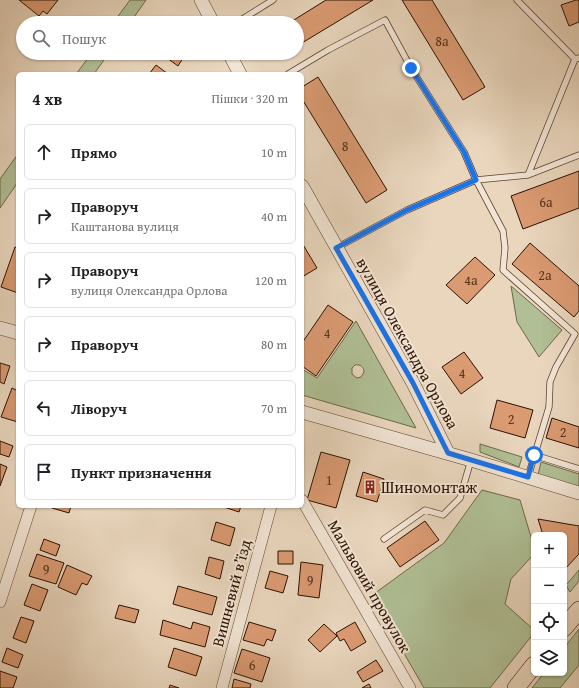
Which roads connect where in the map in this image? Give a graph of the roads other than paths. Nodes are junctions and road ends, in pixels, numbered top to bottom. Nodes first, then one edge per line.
1 (201, 0) edge
2 (273, 0) edge
3 (517, 0) edge
4 (209, 16) edge
5 (247, 16) edge
6 (577, 58) edge
7 (233, 60) edge
8 (239, 72) edge
9 (291, 72) edge
10 (579, 155) edge
11 (528, 175) junction
12 (476, 180) junction
13 (304, 190) edge
14 (336, 248) junction
15 (0, 328) edge
16 (16, 332) edge
17 (304, 414) edge
18 (448, 453) junction
19 (534, 455) junction
20 (471, 460) junction
21 (579, 469) edge
22 (528, 477) junction
23 (579, 493) edge
24 (304, 503) edge
25 (30, 508) edge
26 (270, 508) edge
27 (384, 539) dead end
28 (0, 602) edge
29 (579, 610) edge
30 (567, 624) edge
31 (531, 669) edge
32 (222, 688) edge
33 (410, 688) edge
34 (516, 688) edge

1 - 4 street
2 - 5 lane
3 - 6 lane
6 - 11 lane
7 - 8 street
9 - 12 lane
10 - 11 lane
11 - 12 lane
12 - 14 lane
12 - 19 lane
13 - 14 street, вулиця Олександра Орлова
14 - 18 street, вулиця Олександра Орлова
15 - 16 street
17 - 18 street
18 - 20 street
19 - 21 lane
19 - 22 lane
20 - 22 street
20 - 27 lane
22 - 23 street
24 - 33 street, Мальвовий провулок
25 - 28 street
26 - 32 street, Вишневий в’їзд
29 - 30 main road
31 - 34 main road

